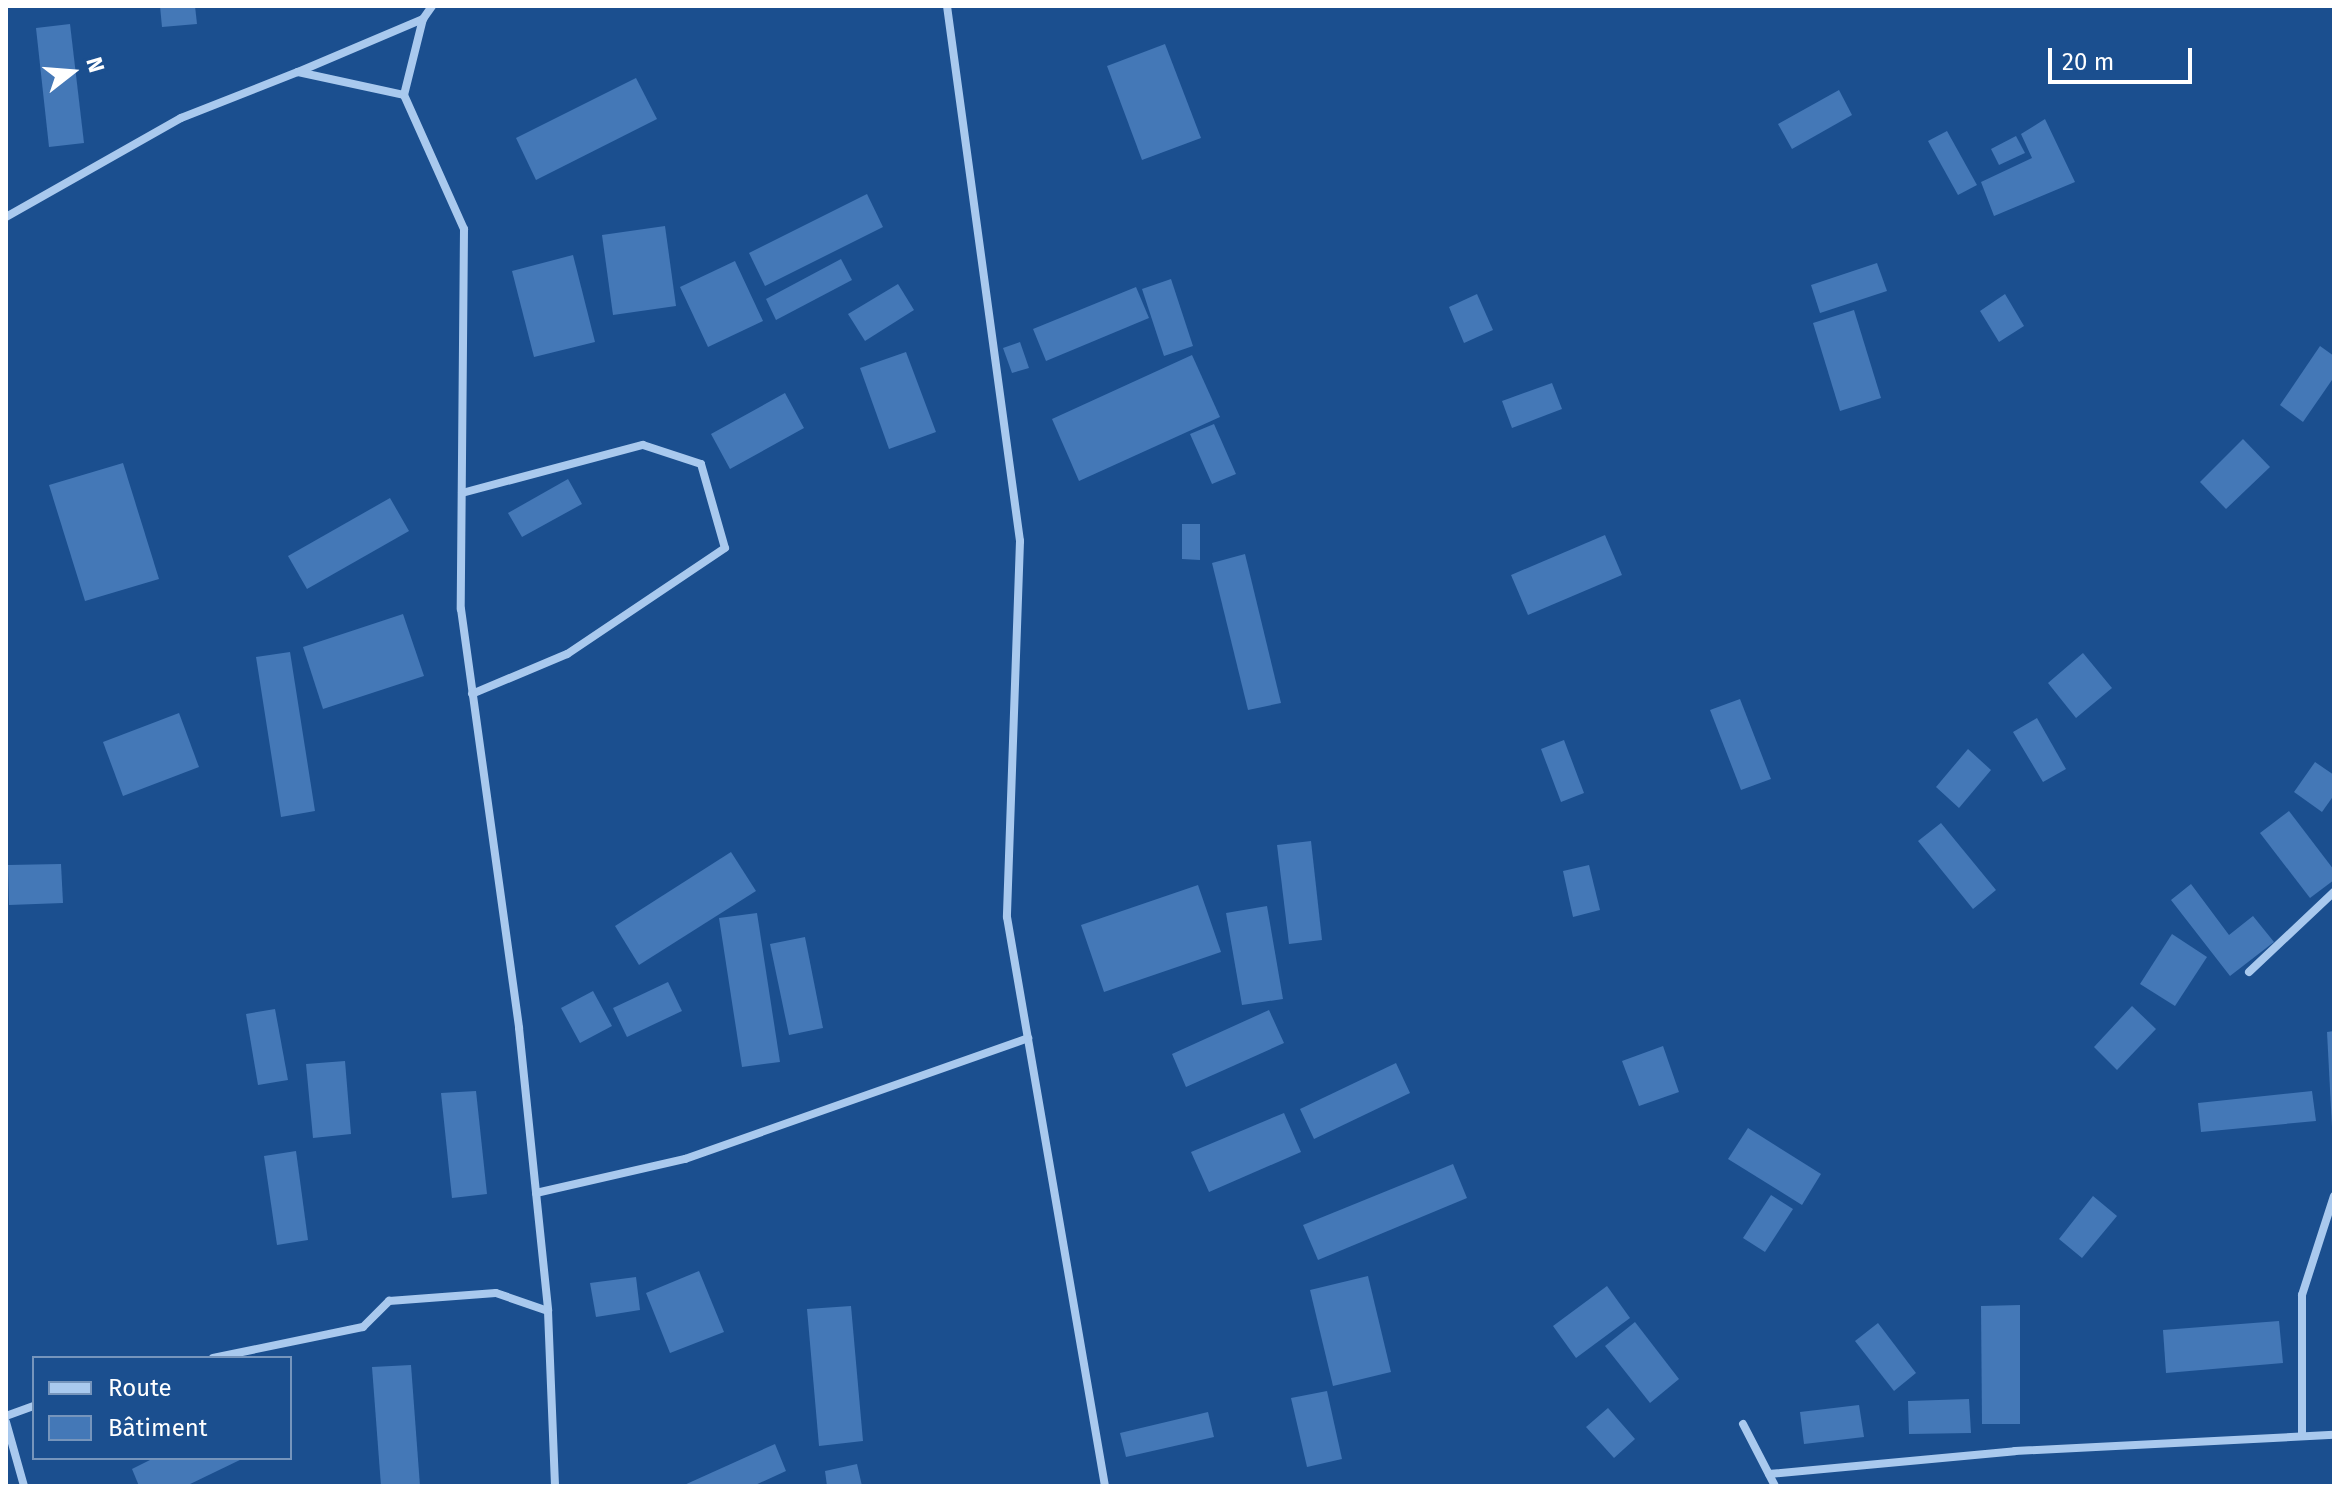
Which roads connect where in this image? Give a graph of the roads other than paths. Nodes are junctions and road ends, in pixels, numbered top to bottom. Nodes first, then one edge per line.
1 (432, 6) edge
2 (947, 6) edge
3 (423, 19) junction
4 (298, 72) junction
5 (404, 95) junction
6 (6, 217) edge
7 (462, 493) junction
8 (472, 694) junction
9 (2334, 892) edge
10 (2249, 972) dead end
11 (1028, 1038) junction
12 (536, 1193) junction
13 (2334, 1196) edge
14 (548, 1311) junction
15 (223, 1356) edge
16 (32, 1407) edge
17 (6, 1416) edge
18 (6, 1422) edge
19 (1743, 1424) dead end
20 (2334, 1435) edge
21 (2302, 1436) junction
22 (1769, 1474) junction
23 (24, 1486) edge
24 (555, 1486) edge
25 (1105, 1486) edge
26 (1775, 1486) edge

1 - 3 street
2 - 11 street
3 - 4 street
3 - 5 street
4 - 5 street
4 - 6 street
5 - 7 street
7 - 8 street
7 - 8 street
8 - 12 street
9 - 10 street
11 - 12 street
11 - 25 street
12 - 14 street
13 - 21 street
14 - 15 street
14 - 24 street
16 - 17 street
18 - 23 street
19 - 22 street
20 - 21 street
21 - 22 street
22 - 26 street

